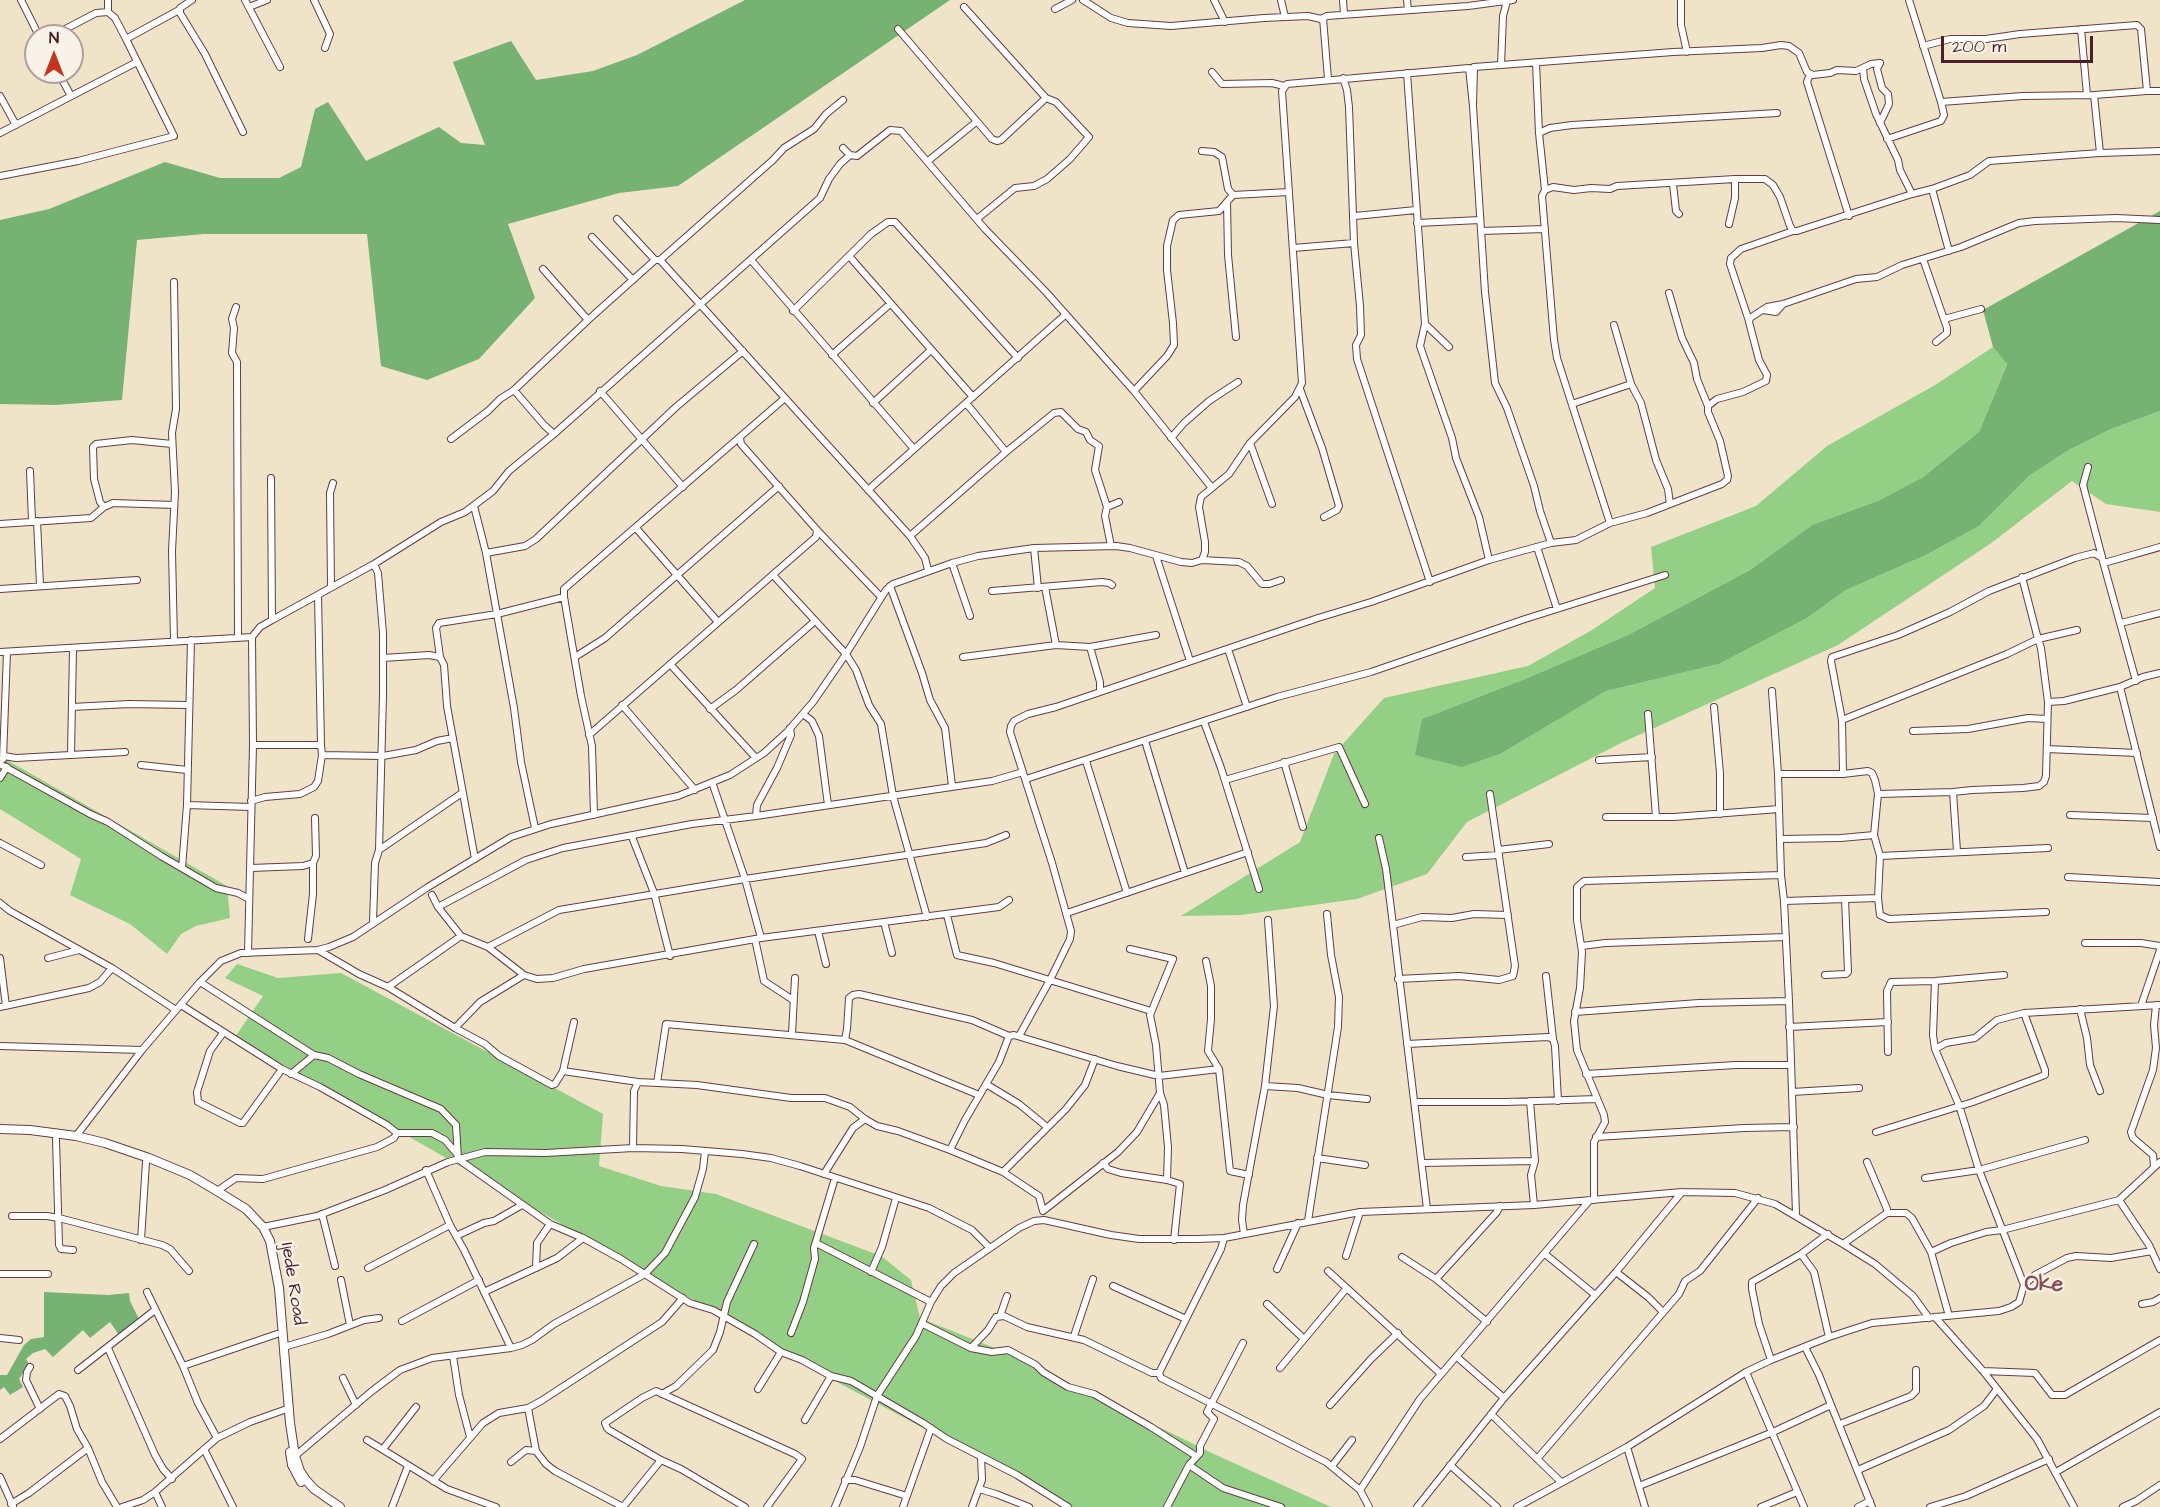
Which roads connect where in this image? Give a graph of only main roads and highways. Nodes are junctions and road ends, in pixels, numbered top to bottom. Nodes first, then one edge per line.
1 (0, 1129) edge
2 (0, 1134) edge
3 (329, 1507) edge
4 (340, 1507) edge

1 - 4 main road, Ijede Road
2 - 3 main road, Ijede Road

